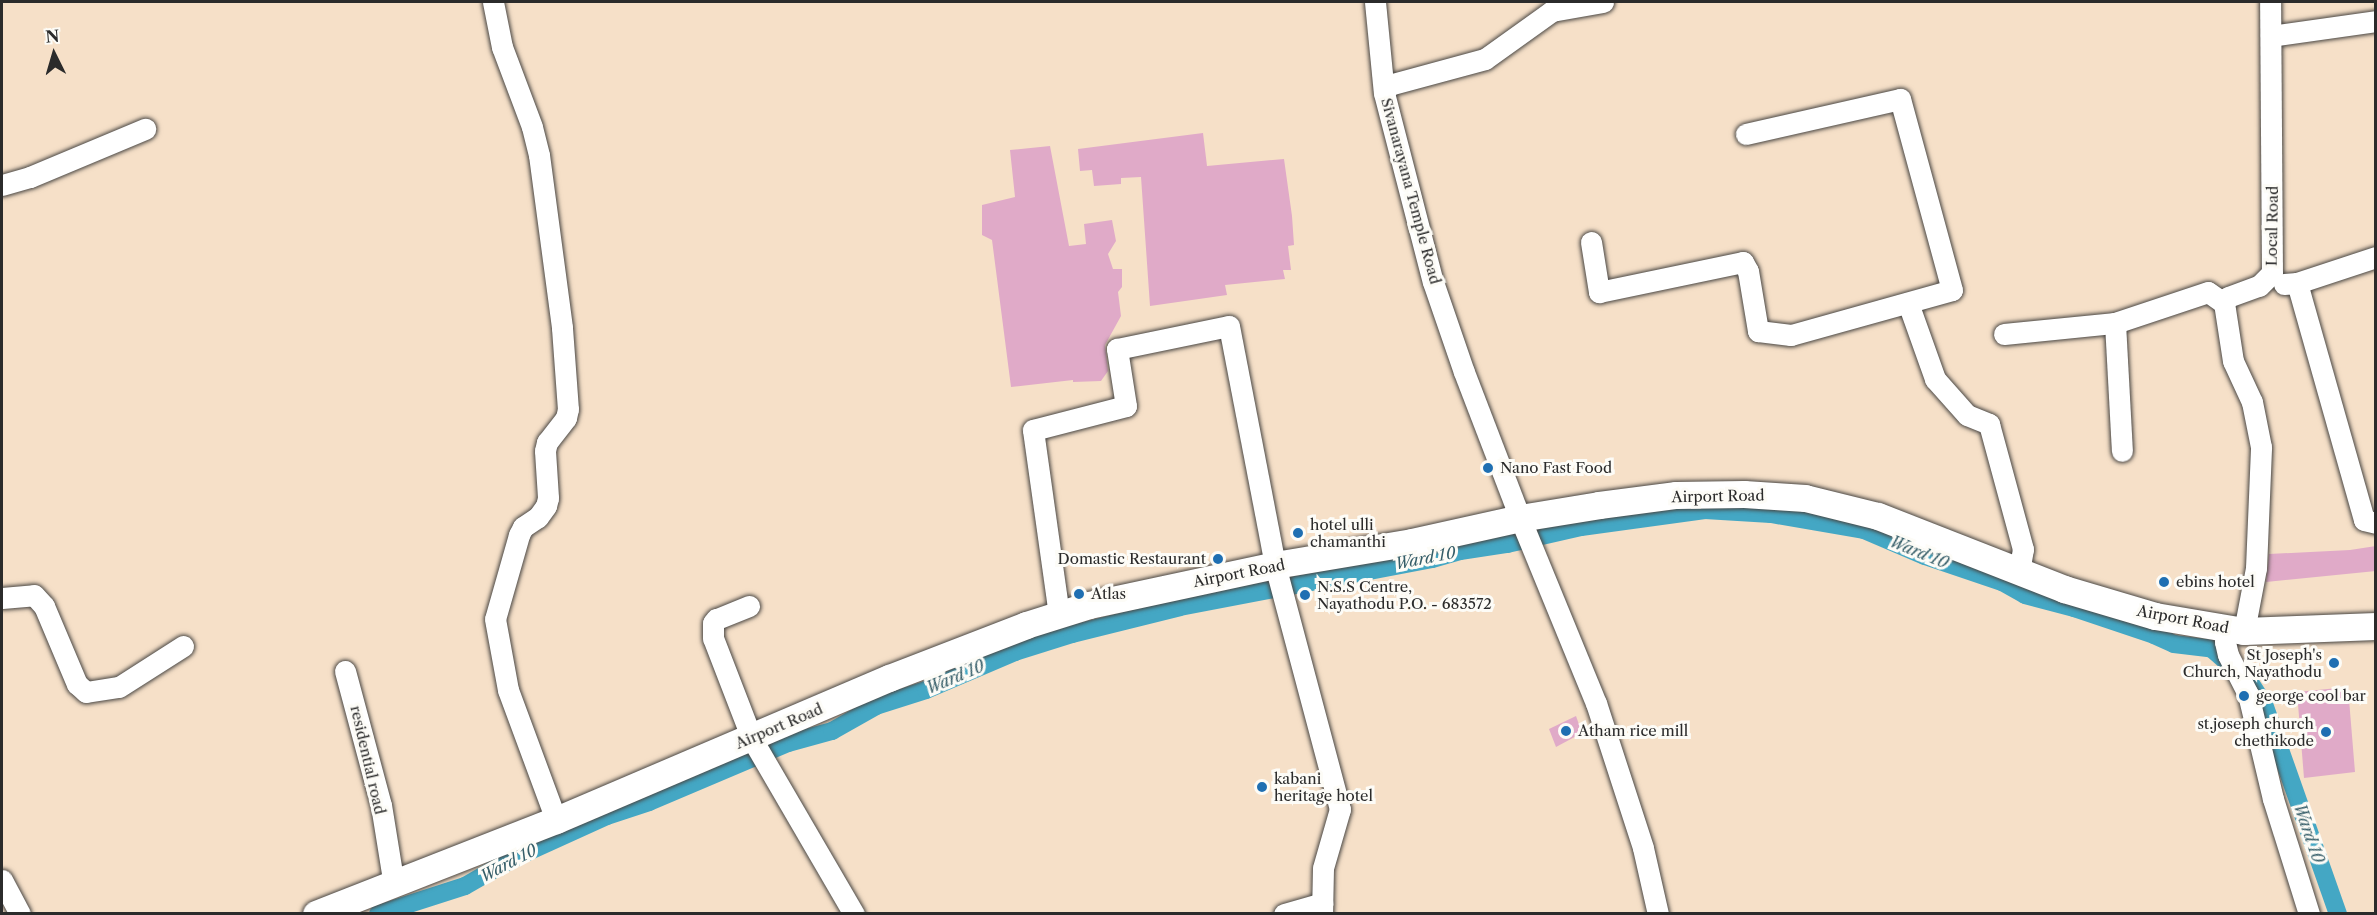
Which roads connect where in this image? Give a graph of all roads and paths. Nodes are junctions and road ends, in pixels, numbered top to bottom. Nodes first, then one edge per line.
1 (493, 2) edge
2 (1376, 2) edge
3 (1603, 2) edge
4 (2270, 2) edge
5 (2376, 21) edge
6 (2271, 36) junction
7 (1384, 93) junction
8 (146, 129) dead end
9 (1746, 134) dead end
10 (2, 185) edge
11 (1592, 242) dead end
12 (2376, 257) edge
13 (2297, 284) junction
14 (2259, 286) junction
15 (1908, 303) junction
16 (2223, 303) junction
17 (2115, 323) junction
18 (2004, 334) dead end
19 (2122, 451) dead end
20 (1523, 523) junction
21 (2376, 523) edge
22 (1276, 569) junction
23 (2019, 572) junction
24 (2, 598) edge
25 (749, 606) dead end
26 (1059, 615) junction
27 (2376, 626) edge
28 (2236, 629) junction
29 (183, 646) dead end
30 (345, 671) dead end
31 (759, 750) junction
32 (556, 820) junction
33 (2, 880) edge
34 (394, 885) junction
35 (1322, 908) edge
36 (20, 914) edge
37 (316, 914) edge
38 (854, 914) edge
39 (1284, 914) edge
40 (1658, 914) edge
41 (2309, 914) edge

1 - 32 street
2 - 7 street
3 - 7 street, Sivanarayana Temple Road
4 - 6 street, Local Road
5 - 6 street
6 - 14 street, Local Road
7 - 20 street, Sivanarayana Temple Road
8 - 10 street
9 - 15 street
11 - 15 street
12 - 13 street
13 - 14 street
13 - 21 street
14 - 16 street, Local Road
15 - 23 street
16 - 17 street
16 - 28 street
17 - 18 street
17 - 19 street
20 - 22 main road, Airport Road
20 - 23 main road, Airport Road
20 - 40 street, Sivanarayana Temple Road
22 - 26 main road, Airport Road
22 - 26 street
22 - 35 street
23 - 28 main road, Airport Road
24 - 29 street
25 - 31 street
26 - 31 main road, Airport Road
27 - 28 main road, Airport Road
28 - 41 street
30 - 34 street, residential road
31 - 32 main road, Airport Road
31 - 38 street
32 - 34 main road, Airport Road
33 - 36 street
34 - 37 main road, Airport Road
35 - 39 street

